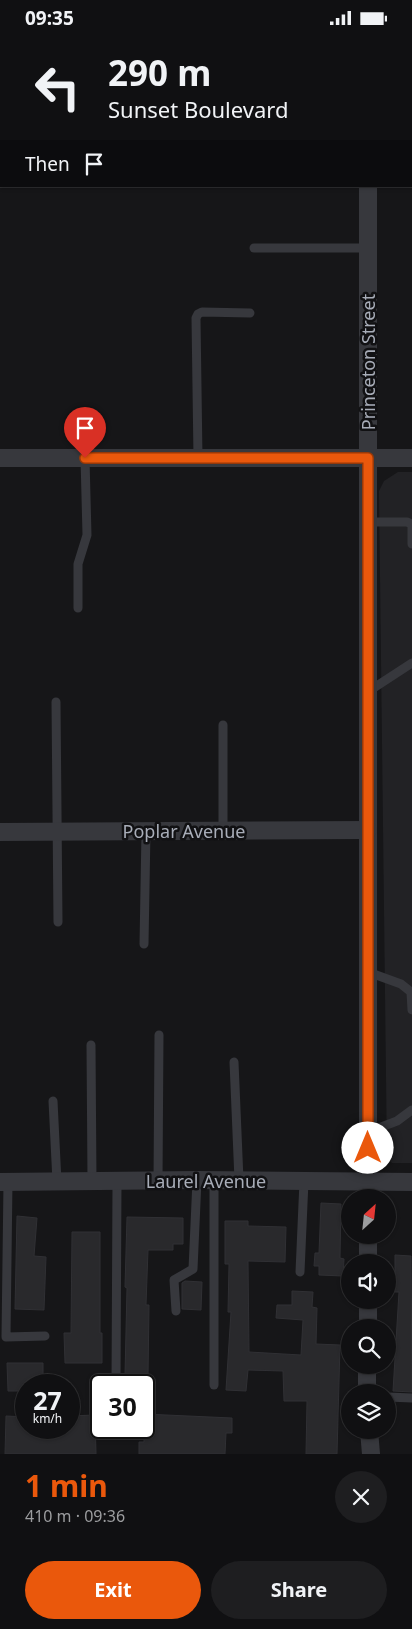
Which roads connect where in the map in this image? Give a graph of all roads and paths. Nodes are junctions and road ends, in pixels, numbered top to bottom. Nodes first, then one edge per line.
1 (368, 187) edge
2 (254, 248) dead end
3 (368, 248) junction
4 (250, 313) dead end
5 (0, 458) edge
6 (85, 458) junction
7 (198, 458) junction
8 (368, 458) junction
9 (412, 458) edge
10 (368, 522) junction
11 (412, 544) edge
12 (78, 608) dead end
13 (412, 663) edge
14 (369, 691) junction
15 (56, 702) dead end
16 (222, 725) dead end
17 (223, 830) junction
18 (368, 830) junction
19 (146, 831) junction
20 (0, 832) edge
21 (58, 832) junction
22 (58, 922) dead end
23 (144, 944) dead end
24 (368, 973) junction
25 (412, 1011) edge
26 (160, 1035) dead end
27 (90, 1045) dead end
28 (234, 1062) dead end
29 (52, 1101) dead end
30 (412, 1110) edge
31 (368, 1132) junction
32 (239, 1180) junction
33 (92, 1181) junction
34 (158, 1181) junction
35 (206, 1181) junction
36 (304, 1181) junction
37 (57, 1182) junction
38 (117, 1182) junction
39 (412, 1182) edge
40 (4, 1183) edge
41 (368, 1189) edge
42 (300, 1272) dead end
43 (176, 1311) dead end
44 (44, 1336) dead end
45 (116, 1374) edge
46 (214, 1385) dead end
47 (396, 1397) edge
48 (412, 1398) edge
49 (370, 1439) edge
50 (371, 1454) edge

1 - 3 street, Princeton Street
2 - 3 lane
3 - 8 street, Princeton Street
4 - 7 lane
5 - 6 street
6 - 7 street
6 - 12 lane
7 - 8 street
8 - 9 street
8 - 10 street, Princeton Street
10 - 11 lane
10 - 14 street, Princeton Street
13 - 14 lane
14 - 18 street, Princeton Street
15 - 21 lane
16 - 17 lane
17 - 18 street, Poplar Avenue
17 - 19 street, Poplar Avenue
18 - 24 street, Princeton Street
19 - 21 street, Poplar Avenue
19 - 23 lane
20 - 21 street, Poplar Avenue
21 - 22 lane
24 - 25 lane
24 - 31 street, Princeton Street
26 - 34 lane
27 - 33 lane
28 - 32 lane
29 - 37 lane
30 - 31 lane
31 - 41 street, Princeton Street
32 - 35 street, Laurel Avenue
32 - 36 street, Laurel Avenue
33 - 37 street, Laurel Avenue
33 - 38 street, Laurel Avenue
34 - 35 street, Laurel Avenue
34 - 38 street, Laurel Avenue
35 - 43 lane
35 - 46 lane
36 - 41 street, Laurel Avenue
36 - 42 lane
37 - 40 street, Laurel Avenue
38 - 45 lane
39 - 41 street, Laurel Avenue
40 - 44 lane
47 - 48 lane
49 - 50 street

